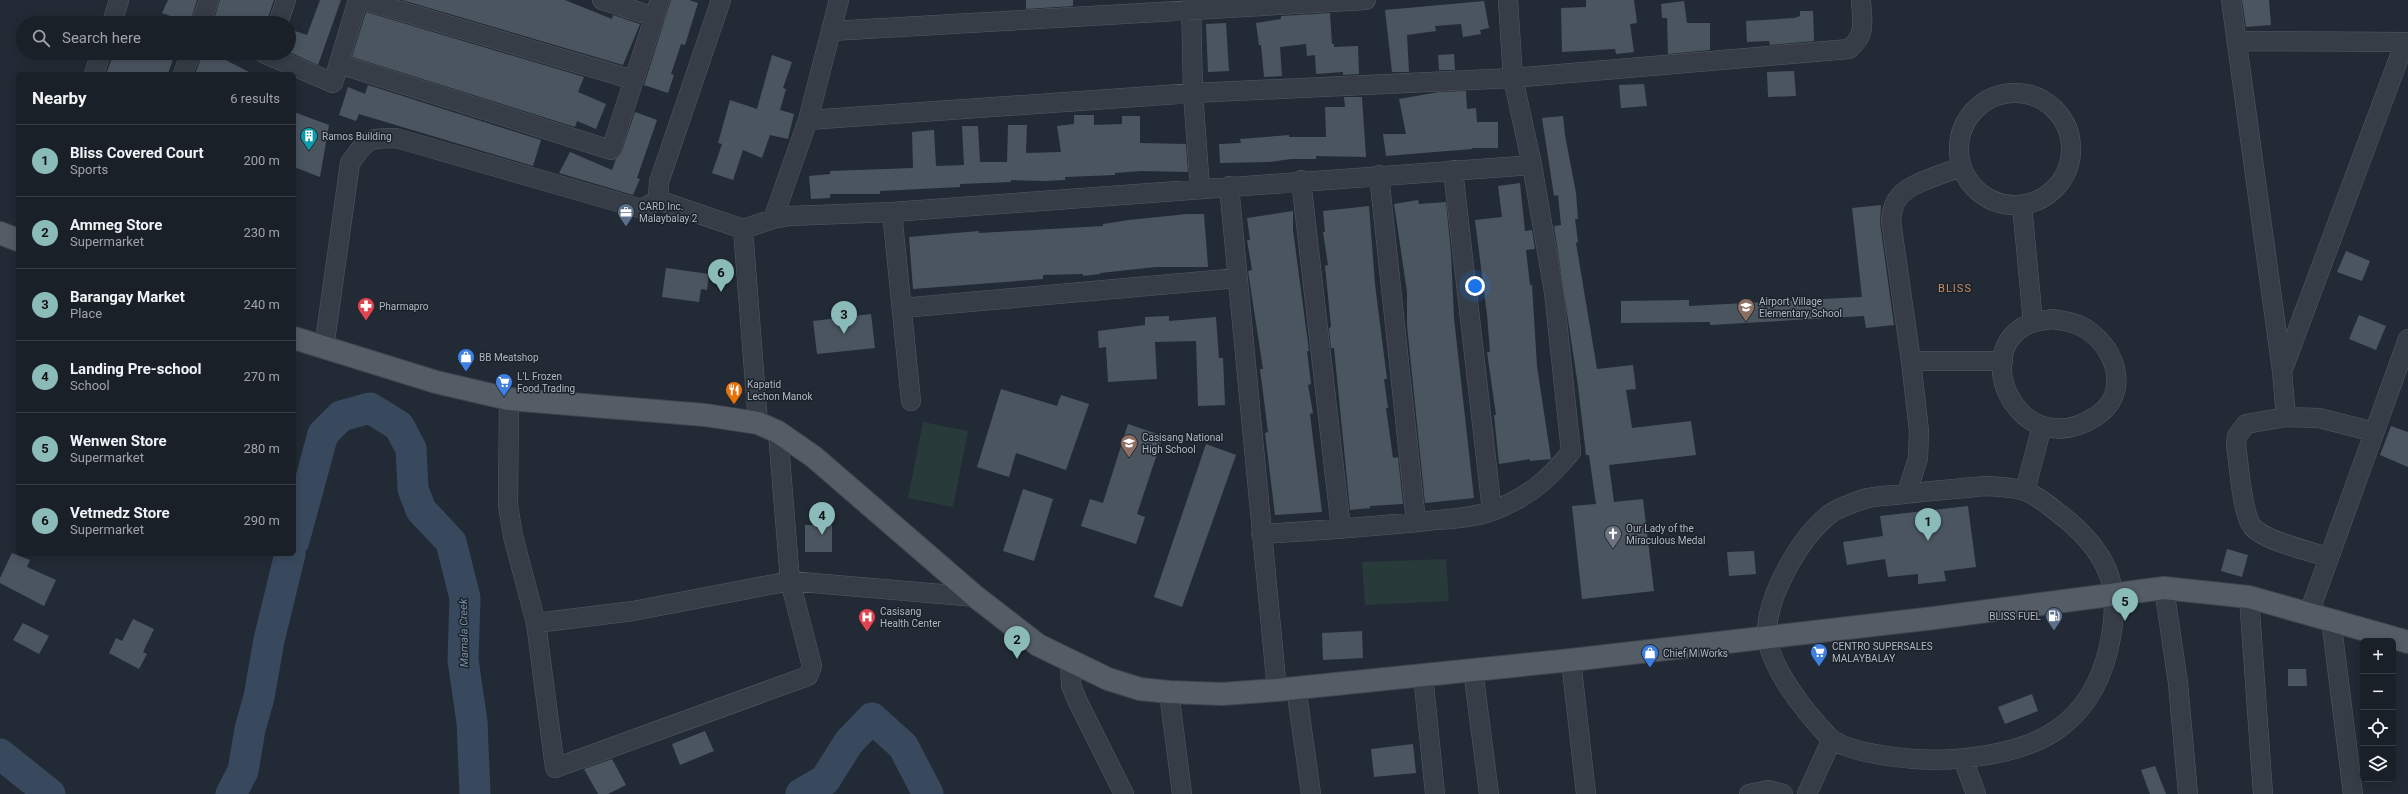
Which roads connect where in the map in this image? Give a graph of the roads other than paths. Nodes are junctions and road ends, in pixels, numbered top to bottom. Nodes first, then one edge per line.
1 (120, 0) edge
2 (209, 0) edge
3 (286, 0) edge
4 (358, 0) edge
5 (363, 0) edge
6 (602, 0) edge
7 (721, 0) edge
8 (839, 0) edge
9 (1366, 0) edge
10 (1508, 0) edge
11 (1861, 0) edge
12 (2231, 0) edge
13 (1190, 6) edge
14 (658, 9) edge
15 (114, 16) edge
16 (203, 16) edge
17 (280, 16) edge
18 (831, 31) junction
19 (2239, 41) junction
20 (2407, 42) edge
21 (99, 60) edge
22 (188, 60) edge
23 (280, 60) edge
24 (339, 64) junction
25 (95, 72) edge
26 (184, 72) edge
27 (1513, 78) junction
28 (634, 80) junction
29 (1193, 93) junction
30 (808, 120) junction
31 (1532, 165) junction
32 (1961, 167) junction
33 (1453, 170) junction
34 (1378, 175) junction
35 (1301, 180) junction
36 (1229, 186) junction
37 (1200, 188) junction
38 (658, 200) junction
39 (2022, 205) junction
40 (892, 212) junction
41 (773, 219) junction
42 (743, 229) junction
43 (0, 233) edge
44 (16, 239) edge
45 (1238, 278) junction
46 (902, 308) junction
47 (2033, 322) junction
48 (296, 339) edge
49 (2408, 339) edge
50 (324, 348) junction
51 (1911, 361) junction
52 (2003, 361) junction
53 (2282, 371) junction
54 (510, 399) junction
55 (911, 401) dead end
56 (2286, 417) junction
57 (758, 423) junction
58 (2042, 426) junction
59 (778, 432) junction
60 (2374, 432) junction
61 (2025, 491) junction
62 (1907, 493) junction
63 (1492, 511) junction
64 (1416, 522) junction
65 (1341, 529) junction
66 (1260, 534) junction
67 (2328, 557) junction
68 (790, 582) junction
69 (2164, 588) junction
70 (2114, 593) junction
71 (976, 597) junction
72 (2249, 597) junction
73 (2309, 613) junction
74 (2331, 619) junction
75 (536, 623) junction
76 (1767, 637) junction
77 (2408, 642) edge
78 (1570, 660) junction
79 (1070, 662) junction
80 (1474, 670) junction
81 (1423, 675) junction
82 (1287, 688) junction
83 (1169, 692) junction
84 (1832, 739) junction
85 (1963, 758) junction
86 (1124, 794) edge
87 (1182, 794) edge
88 (1311, 794) edge
89 (1435, 794) edge
90 (1489, 794) edge
91 (1586, 794) edge
92 (1749, 794) edge
93 (1783, 794) edge
94 (1807, 794) edge
95 (1976, 794) edge
96 (2188, 794) edge
97 (2263, 794) edge
98 (2353, 794) edge

1 - 15 street
2 - 16 street
3 - 17 street
4 - 24 street
5 - 28 street
6 - 14 street
7 - 38 street
8 - 18 street
9 - 13 street
10 - 27 street
11 - 27 street
12 - 19 street
13 - 18 street
13 - 29 street
14 - 28 street
18 - 30 street
19 - 20 street
19 - 53 street
20 - 53 street
21 - 25 street
22 - 26 street
23 - 24 street
24 - 28 street
27 - 29 street
27 - 31 street
29 - 30 street
29 - 37 street
30 - 41 street
31 - 33 street
31 - 63 street
32 - 39 street
32 - 39 street
32 - 51 street
33 - 34 street
33 - 63 street
34 - 35 street
34 - 64 street
35 - 36 street
35 - 65 street
36 - 37 street
36 - 45 street
37 - 40 street
38 - 42 street
38 - 50 street
39 - 47 street
40 - 41 street
40 - 46 street
41 - 42 street
42 - 57 street
43 - 44 main road
45 - 46 street
45 - 66 street
46 - 55 street
47 - 52 street
47 - 58 street
48 - 50 main road
49 - 60 street
50 - 54 main road
51 - 52 street
51 - 62 street
52 - 58 street
53 - 56 street
54 - 57 main road
54 - 75 street
56 - 60 street
56 - 67 street
57 - 59 main road
58 - 61 street
59 - 68 street
59 - 71 main road
60 - 67 street
61 - 62 street
61 - 70 street
62 - 76 street
63 - 64 street
64 - 65 street
65 - 66 street
66 - 82 street
67 - 73 street
68 - 71 street
68 - 75 street
68 - 75 street
69 - 70 main road
69 - 72 main road
69 - 96 street
70 - 76 main road
70 - 85 street
71 - 79 main road
72 - 73 main road
72 - 97 street
73 - 74 main road
74 - 77 main road
74 - 98 street
76 - 78 main road
76 - 84 street
78 - 80 main road
78 - 91 street
79 - 83 main road
79 - 86 street
80 - 81 main road
80 - 90 street
81 - 82 main road
81 - 89 street
82 - 83 main road
82 - 88 street
83 - 87 street
84 - 85 street
84 - 94 street
85 - 95 street
92 - 93 street

